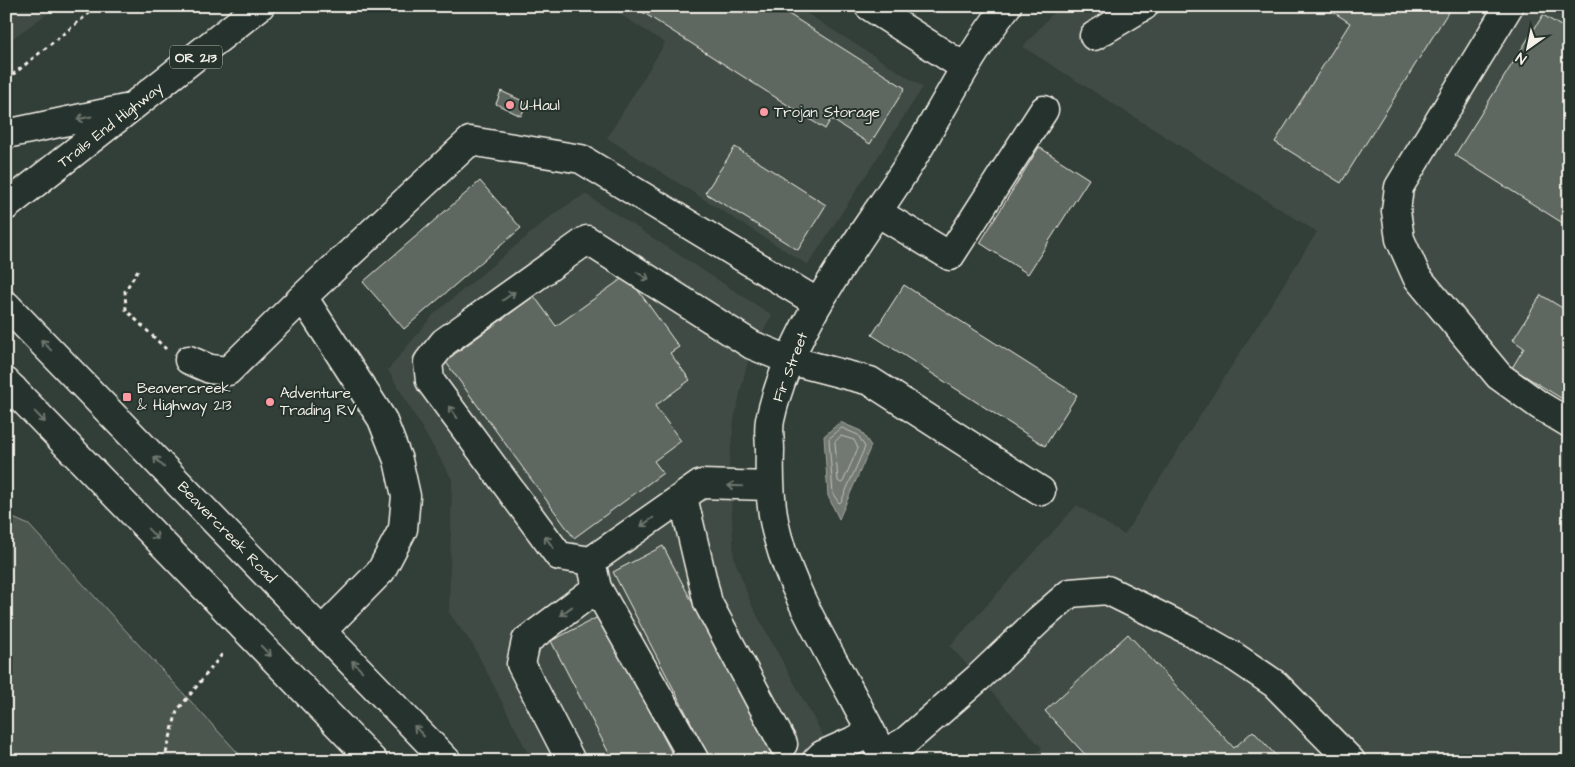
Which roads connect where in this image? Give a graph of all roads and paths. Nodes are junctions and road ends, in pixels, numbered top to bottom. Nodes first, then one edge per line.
1 (98, 6) edge
2 (260, 6) edge
3 (869, 6) edge
4 (1007, 6) edge
5 (1144, 6) edge
6 (1509, 6) edge
7 (1094, 36) dead end
8 (964, 67) junction
9 (6, 80) edge
10 (132, 108) junction
11 (1044, 110) dead end
12 (6, 134) edge
13 (6, 206) edge
14 (877, 212) junction
15 (138, 270) dead end
16 (303, 297) junction
17 (818, 303) junction
18 (6, 305) edge
19 (189, 360) joint
20 (789, 360) junction
21 (8, 386) edge
22 (1569, 423) edge
23 (769, 486) junction
24 (1041, 491) dead end
25 (683, 497) junction
26 (591, 561) junction
27 (597, 588) junction
28 (322, 630) junction
29 (224, 652) dead end
30 (783, 744) dead end
31 (878, 749) edge
32 (164, 761) edge
33 (373, 761) edge
34 (447, 761) edge
35 (571, 761) edge
36 (695, 761) edge
37 (816, 761) edge
38 (1351, 761) edge

1 - 9 path
2 - 10 main road, Trails End Highway / OR 213
3 - 8 main road
4 - 8 main road, Fir Street
5 - 7 main road
6 - 22 main road
8 - 14 main road, Fir Street
10 -> 12 main road
10 - 13 main road, Trails End Highway / OR 213
11 - 14 main road
14 - 17 main road, Fir Street
15 - 19 path
16 - 17 main road
16 - 19 main road
16 - 28 main road
17 - 20 main road, Fir Street
28 -> 18 main road, Beavercreek Road
20 - 23 main road, Fir Street
20 - 24 main road
26 -> 20 main road
21 -> 33 main road
23 -> 25 main road
23 - 31 main road, Fir Street
25 -> 26 main road
25 - 30 main road
26 - 27 main road
27 -> 35 main road
27 - 36 main road
34 -> 28 main road, Beavercreek Road
29 - 32 path
31 - 37 main road
31 - 38 main road

